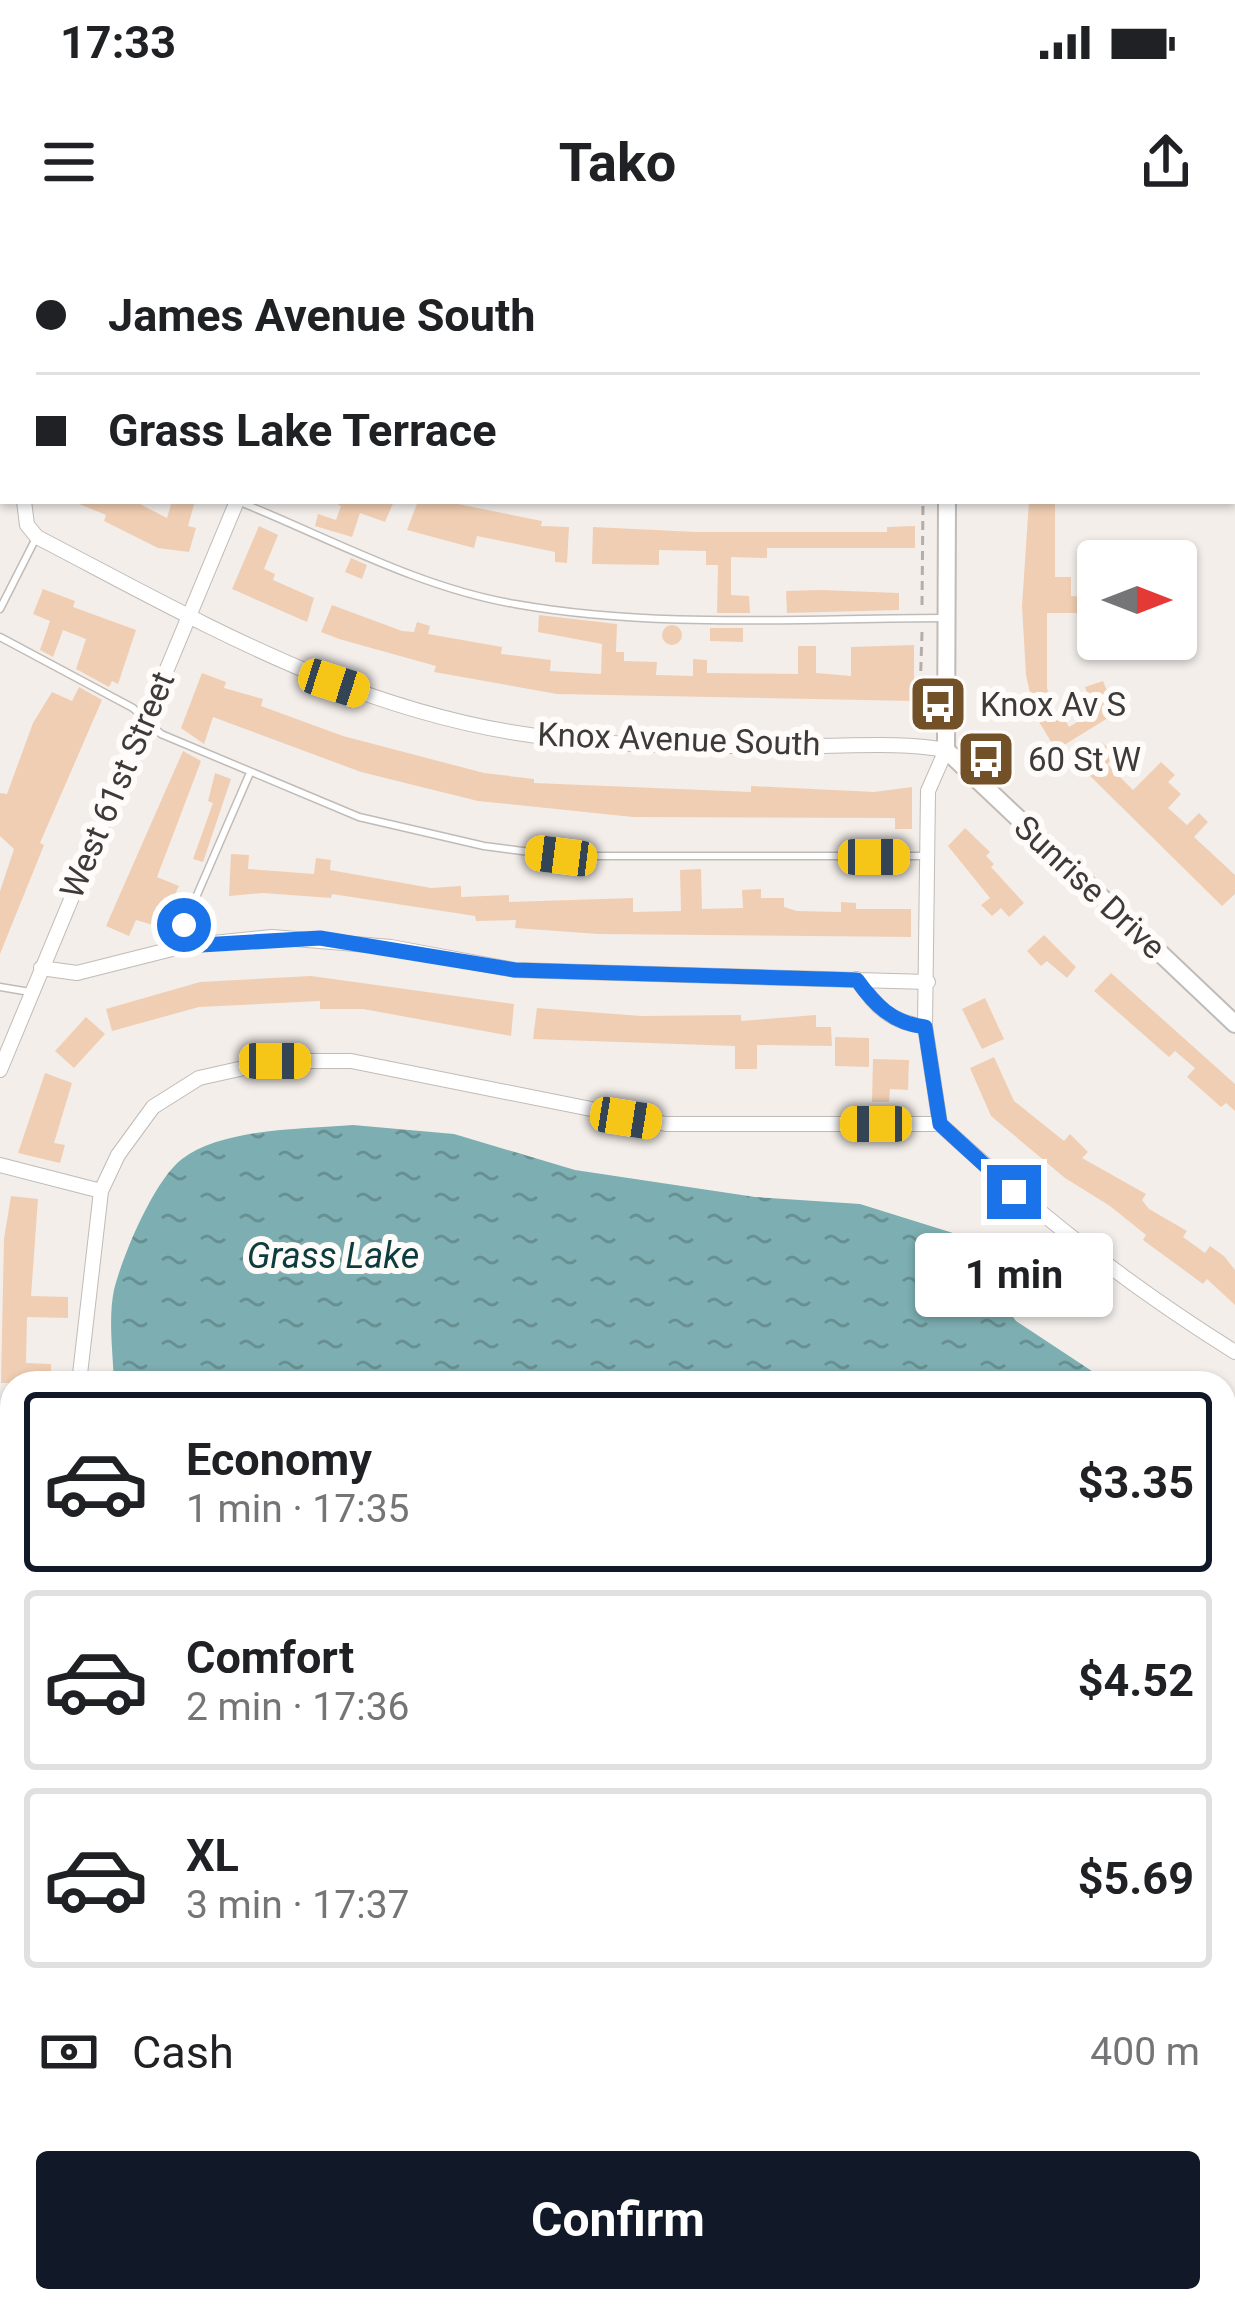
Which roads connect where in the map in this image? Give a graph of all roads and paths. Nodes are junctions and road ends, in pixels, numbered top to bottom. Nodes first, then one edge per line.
1 (25, 504) edge
2 (236, 504) edge
3 (244, 504) edge
4 (947, 504) edge
5 (32, 531) junction
6 (0, 608) edge
7 (188, 616) junction
8 (946, 618) junction
9 (0, 637) edge
10 (145, 719) junction
11 (946, 750) junction
12 (249, 776) junction
13 (928, 856) junction
14 (184, 946) junction
15 (41, 968) junction
16 (857, 980) junction
17 (928, 982) junction
18 (0, 987) edge
19 (30, 992) junction
20 (1235, 1024) edge
21 (925, 1027) junction
22 (0, 1070) edge
23 (940, 1124) junction
24 (0, 1165) edge
25 (101, 1191) junction
26 (1235, 1352) edge
27 (80, 1371) edge

1 - 5 street
2 - 7 street, West 61st Street
3 - 8 lane
4 - 8 street
5 - 6 lane
5 - 7 street, Knox Avenue South
7 - 10 street, West 61st Street
7 - 11 street, Knox Avenue South
8 - 11 street
9 - 10 lane
10 - 12 lane
10 - 15 street, West 61st Street
11 - 13 street
11 - 20 street, Sunrise Drive
12 - 13 lane
12 - 14 lane
13 - 17 street
14 - 15 street
14 - 16 street
15 - 19 street, West 61st Street
16 - 17 street
16 - 21 street
17 - 21 street
18 - 19 lane
19 - 22 street, West 61st Street
21 - 23 street
23 - 25 street
23 - 26 street
24 - 25 street
25 - 27 street

